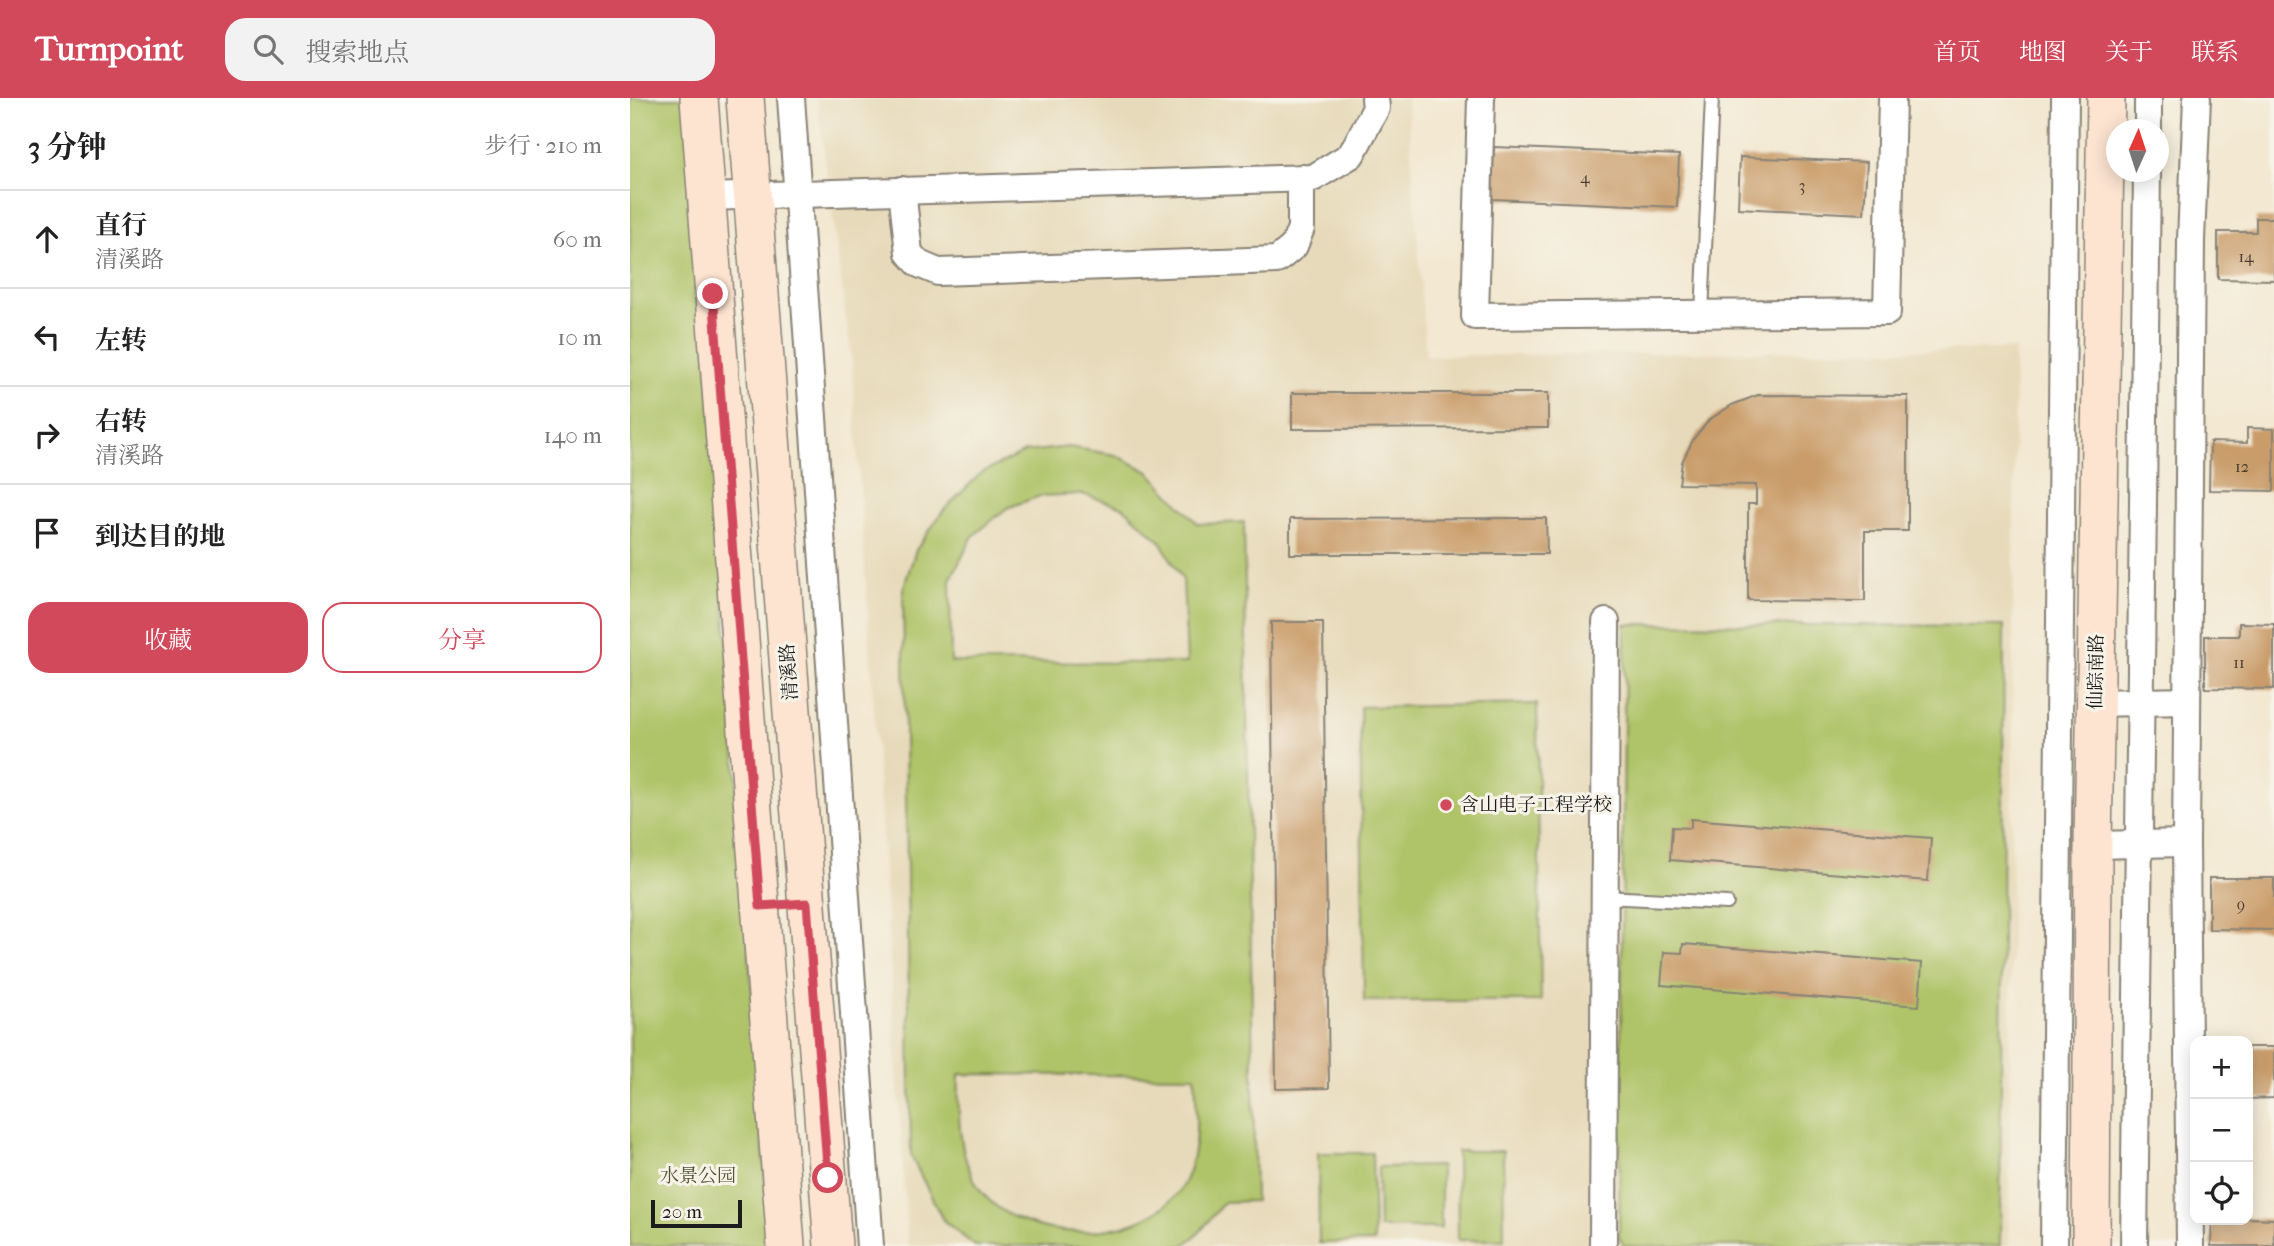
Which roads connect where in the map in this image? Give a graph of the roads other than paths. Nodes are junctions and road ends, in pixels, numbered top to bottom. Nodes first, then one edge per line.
1 (699, 98) edge
2 (745, 98) edge
3 (791, 98) edge
4 (1375, 98) edge
5 (1481, 98) edge
6 (1712, 98) edge
7 (1892, 98) edge
8 (2065, 98) edge
9 (2106, 98) edge
10 (2148, 98) edge
11 (2197, 98) edge
12 (2148, 119) edge
13 (1301, 178) junction
14 (2147, 182) edge
15 (902, 190) junction
16 (798, 193) junction
17 (751, 194) junction
18 (706, 197) junction
19 (1702, 314) junction
20 (1606, 622) dead end
21 (2187, 701) junction
22 (2140, 702) junction
23 (2096, 703) junction
24 (2186, 843) junction
25 (2139, 844) junction
26 (2093, 845) junction
27 (1604, 897) junction
28 (807, 903) junction
29 (1727, 904) dead end
30 (760, 906) junction
31 (786, 1246) edge
32 (833, 1246) edge
33 (870, 1246) edge
34 (1603, 1246) edge
35 (2054, 1246) edge
36 (2091, 1246) edge
37 (2134, 1246) edge
38 (2190, 1246) edge

1 - 18 main road
2 - 17 main road, 清溪路
3 - 16 street
4 - 13 street
5 - 19 street
6 - 19 lane
7 - 19 street
8 - 35 street
9 - 23 main road, 仙踪南路
10 - 12 street
11 - 21 street
13 - 15 street
13 - 15 street
14 - 22 street
15 - 16 street
16 - 17 street
16 - 33 street
17 - 18 street
17 - 28 main road, 清溪路
18 - 30 main road
20 - 27 street
21 - 22 street
21 - 24 street
22 - 23 street
22 - 25 street
23 - 26 main road, 仙踪南路
24 - 25 street
24 - 38 street
25 - 26 street
25 - 37 street
26 - 36 main road, 仙踪南路
27 - 29 lane
27 - 34 street
28 - 30 main road
28 - 32 main road, 清溪路
30 - 31 main road

